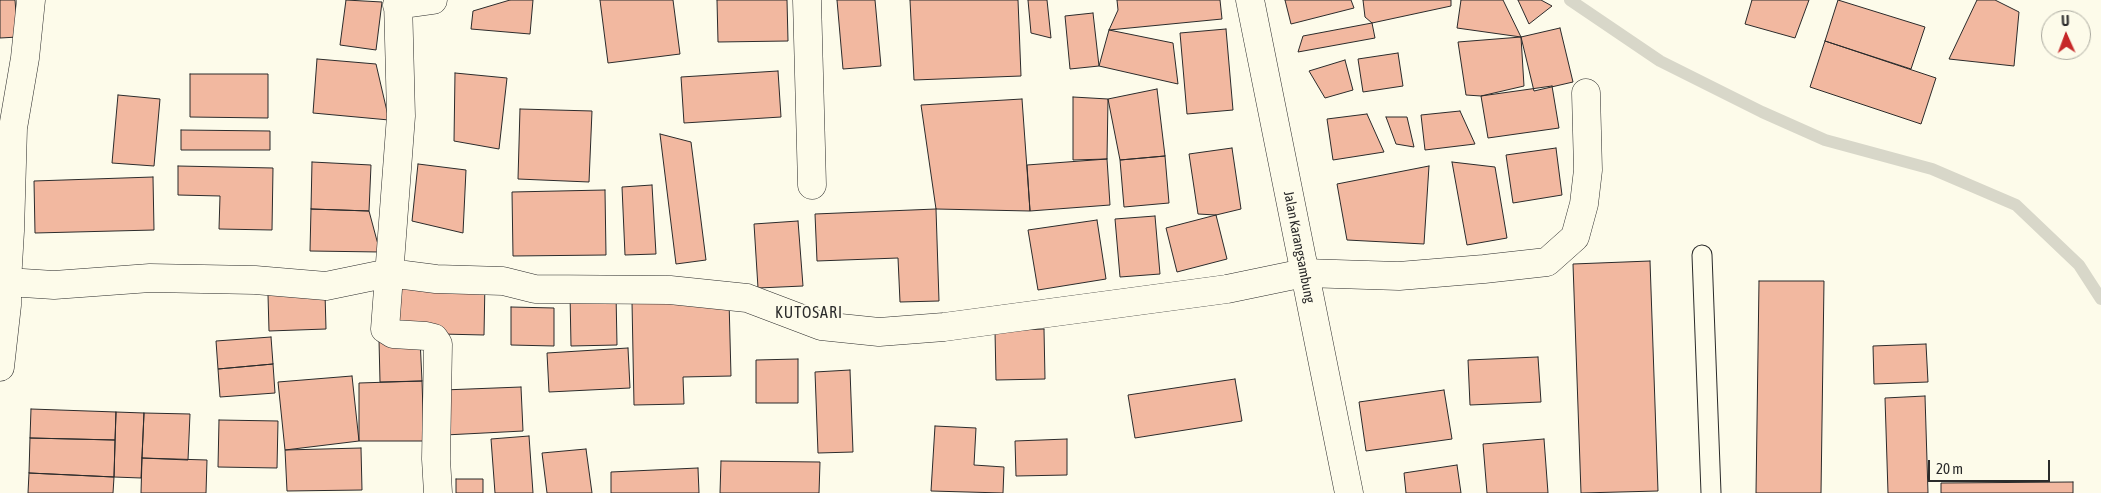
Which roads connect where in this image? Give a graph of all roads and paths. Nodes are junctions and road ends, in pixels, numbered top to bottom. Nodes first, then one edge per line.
1 (31, 0) edge
2 (433, 0) edge
3 (807, 0) edge
4 (1250, 0) edge
5 (398, 2) edge
6 (10, 88) edge
7 (1586, 93) dead end
8 (812, 185) dead end
9 (1702, 255) dead end
10 (389, 273) junction
11 (1304, 273) junction
12 (6, 282) junction
13 (0, 367) edge
14 (438, 493) edge
15 (1349, 493) edge
16 (1711, 493) edge

1 - 6 street
2 - 5 street
3 - 8 street
4 - 11 street, Jalan Karangsambung
5 - 10 street
6 - 12 street
7 - 11 street
9 - 16 lane
10 - 11 street
10 - 12 street
10 - 14 street
11 - 15 street, Jalan Karangsambung
12 - 13 street

